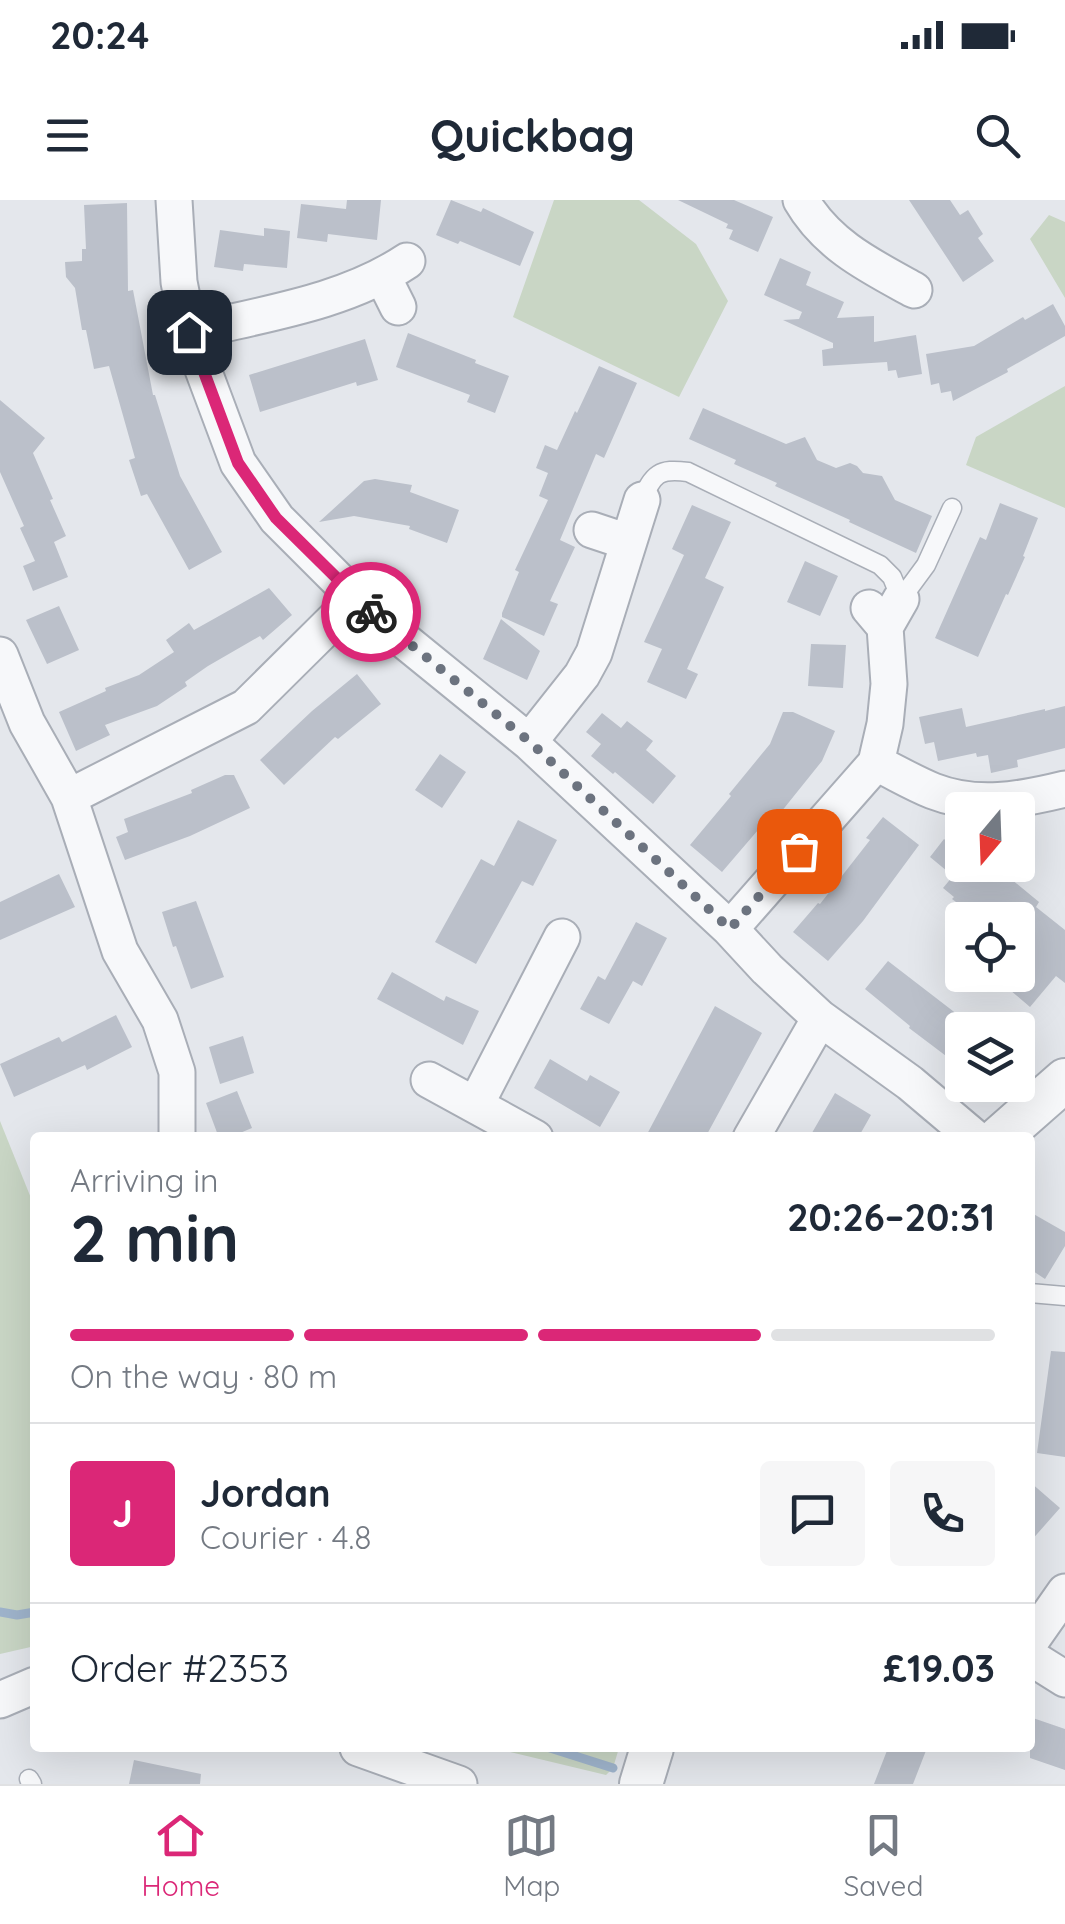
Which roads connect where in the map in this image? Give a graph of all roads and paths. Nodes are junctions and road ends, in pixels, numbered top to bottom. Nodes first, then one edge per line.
1 (174, 200) edge
2 (801, 200) edge
3 (396, 282) dead end
4 (914, 290) dead end
5 (189, 332) junction
6 (642, 500) joint
7 (952, 508) dead end
8 (592, 530) dead end
9 (628, 542) junction
10 (356, 598) junction
11 (885, 611) junction
12 (0, 655) edge
13 (530, 742) junction
14 (876, 763) junction
15 (1065, 789) edge
16 (69, 797) junction
17 (730, 929) junction
18 (562, 937) dead end
19 (820, 1018) junction
20 (428, 1080) dead end
21 (1065, 1080) edge
22 (476, 1104) junction
23 (177, 1132) edge
24 (525, 1132) edge
25 (754, 1132) edge
26 (968, 1132) edge
27 (1005, 1132) edge
28 (1035, 1293) edge
29 (1065, 1296) edge
30 (1065, 1592) edge
31 (1035, 1635) edge
32 (1035, 1660) edge
33 (1065, 1679) edge
34 (30, 1687) edge
35 (0, 1700) edge
36 (369, 1752) edge
37 (651, 1752) edge
38 (459, 1784) edge
39 (641, 1784) edge

1 - 5 street
2 - 4 street
3 - 5 street
5 - 10 street
6 - 9 street
6 - 11 lane
7 - 11 lane
8 - 9 street
9 - 13 street
10 - 13 street
10 - 16 street
11 - 14 street
12 - 16 street
13 - 17 street
14 - 15 street
14 - 17 street
16 - 23 street
17 - 19 street
18 - 22 street
19 - 25 street
19 - 26 street
20 - 22 street
21 - 27 street
22 - 24 street
28 - 29 lane
30 - 31 street
32 - 33 street
34 - 35 street
36 - 38 street
37 - 39 street

